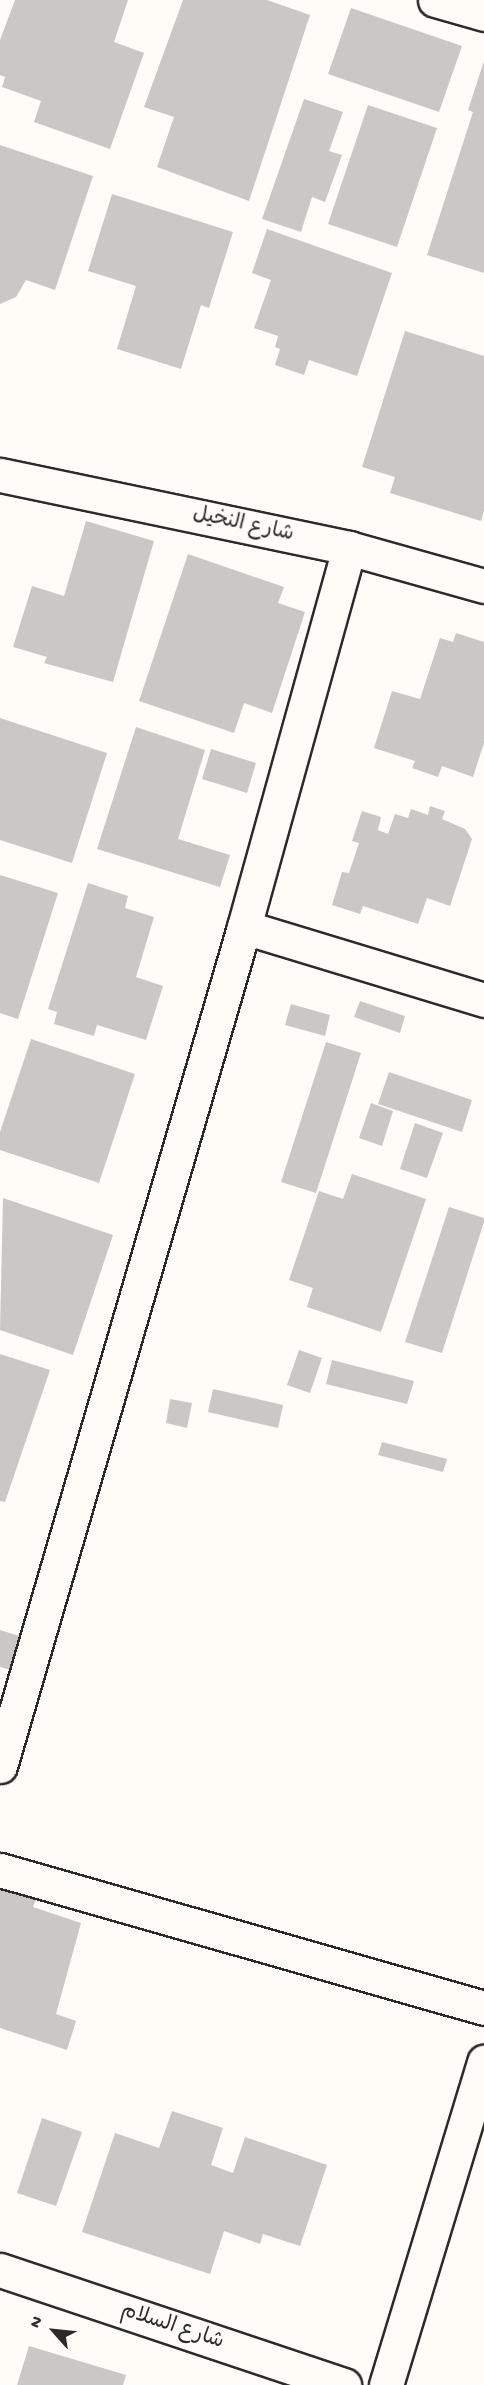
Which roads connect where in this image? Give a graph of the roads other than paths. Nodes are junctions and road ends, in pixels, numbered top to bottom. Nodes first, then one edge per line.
1 (435, 0) edge
2 (484, 14) edge
3 (0, 475) edge
4 (348, 548) junction
5 (483, 583) edge
6 (244, 927) junction
7 (484, 1000) edge
8 (0, 1766) edge
9 (0, 1870) edge
10 (484, 2008) edge
11 (484, 2062) edge
12 (0, 2270) edge
13 (344, 2385) edge
14 (386, 2385) edge

1 - 2 street
3 - 4 street, شارع النخيل
4 - 5 street, شارع النخيل
4 - 6 street
6 - 7 street
6 - 8 street
9 - 10 street
11 - 14 street
12 - 13 street, شارع السلام

